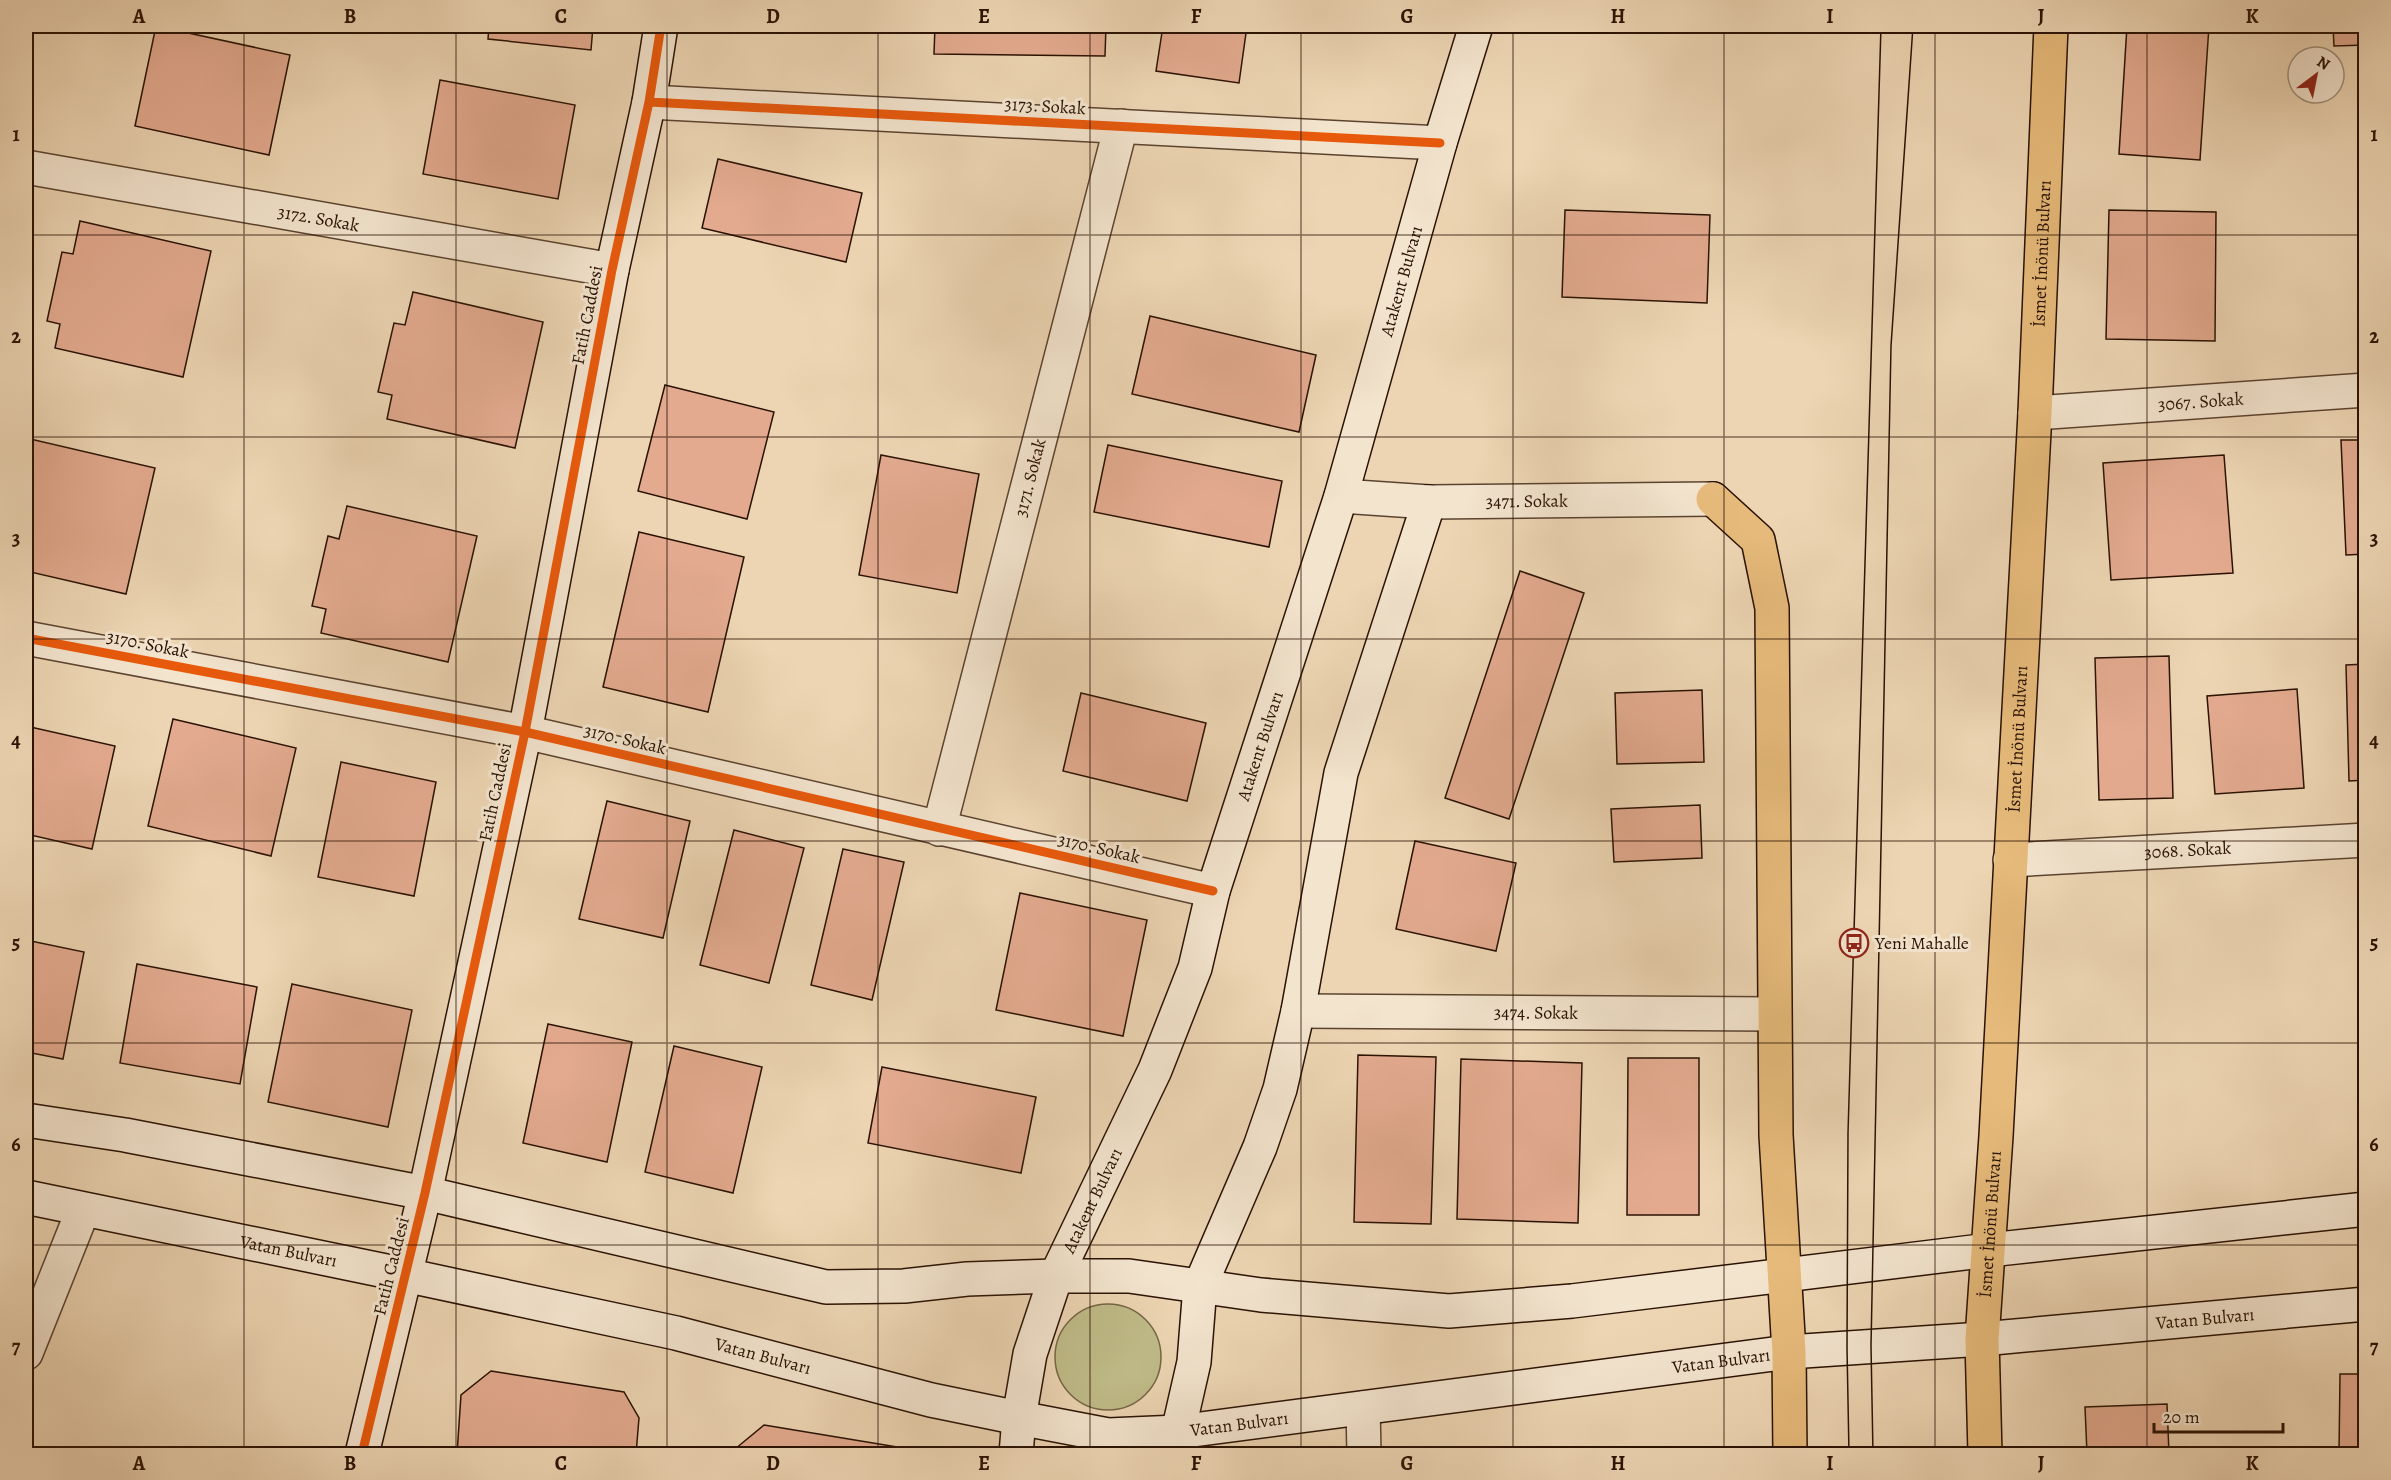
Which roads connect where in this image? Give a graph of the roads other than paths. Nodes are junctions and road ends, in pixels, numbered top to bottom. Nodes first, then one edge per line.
1 (661, 26) edge
2 (1476, 26) edge
3 (2050, 26) edge
4 (649, 102) junction
5 (1120, 126) junction
6 (1440, 143) junction
7 (26, 167) edge
8 (612, 270) junction
9 (2366, 390) edge
10 (2035, 413) junction
11 (1341, 496) junction
12 (1429, 502) junction
13 (26, 638) edge
14 (525, 732) junction
15 (939, 829) junction
16 (2366, 840) edge
17 (2010, 860) junction
18 (1213, 891) junction
19 (1298, 1011) junction
20 (1774, 1014) junction
21 (26, 1120) edge
22 (426, 1193) junction
23 (26, 1197) edge
24 (2366, 1209) edge
25 (83, 1210) junction
26 (1989, 1250) junction
27 (1783, 1274) junction
28 (405, 1275) junction
29 (1056, 1276) junction
30 (1200, 1286) junction
31 (2366, 1304) edge
32 (1982, 1339) junction
33 (1789, 1352) junction
34 (26, 1353) edge
35 (1363, 1408) junction
36 (1018, 1418) junction
37 (1173, 1443) edge
38 (362, 1455) edge
39 (1016, 1455) edge
40 (1364, 1455) edge
41 (1790, 1455) edge
42 (1985, 1455) edge

1 - 4 main road, Fatih Caddesi
2 - 6 main road, Atakent Bulvarı
3 - 10 main road, İsmet İnönü Bulvarı
4 - 5 main road, 3173. Sokak
4 - 8 main road, Fatih Caddesi
5 - 6 main road, 3173. Sokak
5 - 15 main road, 3171. Sokak
6 - 11 main road, Atakent Bulvarı
7 - 8 main road, 3172. Sokak
8 - 14 main road, Fatih Caddesi
9 - 10 main road, 3067. Sokak
10 - 17 main road, İsmet İnönü Bulvarı
11 - 12 main road, 3471. Sokak
11 - 18 main road, Atakent Bulvarı
12 - 19 main road
12 - 20 main road, 3471. Sokak
13 - 14 main road, 3170. Sokak
14 - 15 main road, 3170. Sokak
14 - 22 main road, Fatih Caddesi
15 - 18 main road, 3170. Sokak
16 - 17 main road, 3068. Sokak
17 - 26 main road, İsmet İnönü Bulvarı
18 - 29 main road, Atakent Bulvarı
19 - 20 main road, 3474. Sokak
19 - 30 main road
20 - 27 main road
21 - 22 main road
22 - 28 main road, Fatih Caddesi
22 - 29 main road
23 - 25 main road, Vatan Bulvarı
24 - 26 main road
25 - 28 main road, Vatan Bulvarı
25 - 34 main road
26 - 27 main road
26 - 32 main road, İsmet İnönü Bulvarı
27 - 30 main road
27 - 33 main road
28 - 36 main road, Vatan Bulvarı
28 - 38 main road, Fatih Caddesi
29 - 30 main road
29 - 36 main road, Atakent Bulvarı
30 - 37 main road
31 - 32 main road, Vatan Bulvarı
32 - 33 main road, Vatan Bulvarı
32 - 42 main road, İsmet İnönü Bulvarı
33 - 35 main road, Vatan Bulvarı
33 - 41 main road
35 - 37 main road, Vatan Bulvarı
35 - 40 main road
36 - 37 main road, Vatan Bulvarı
36 - 39 main road, Atakent Bulvarı

